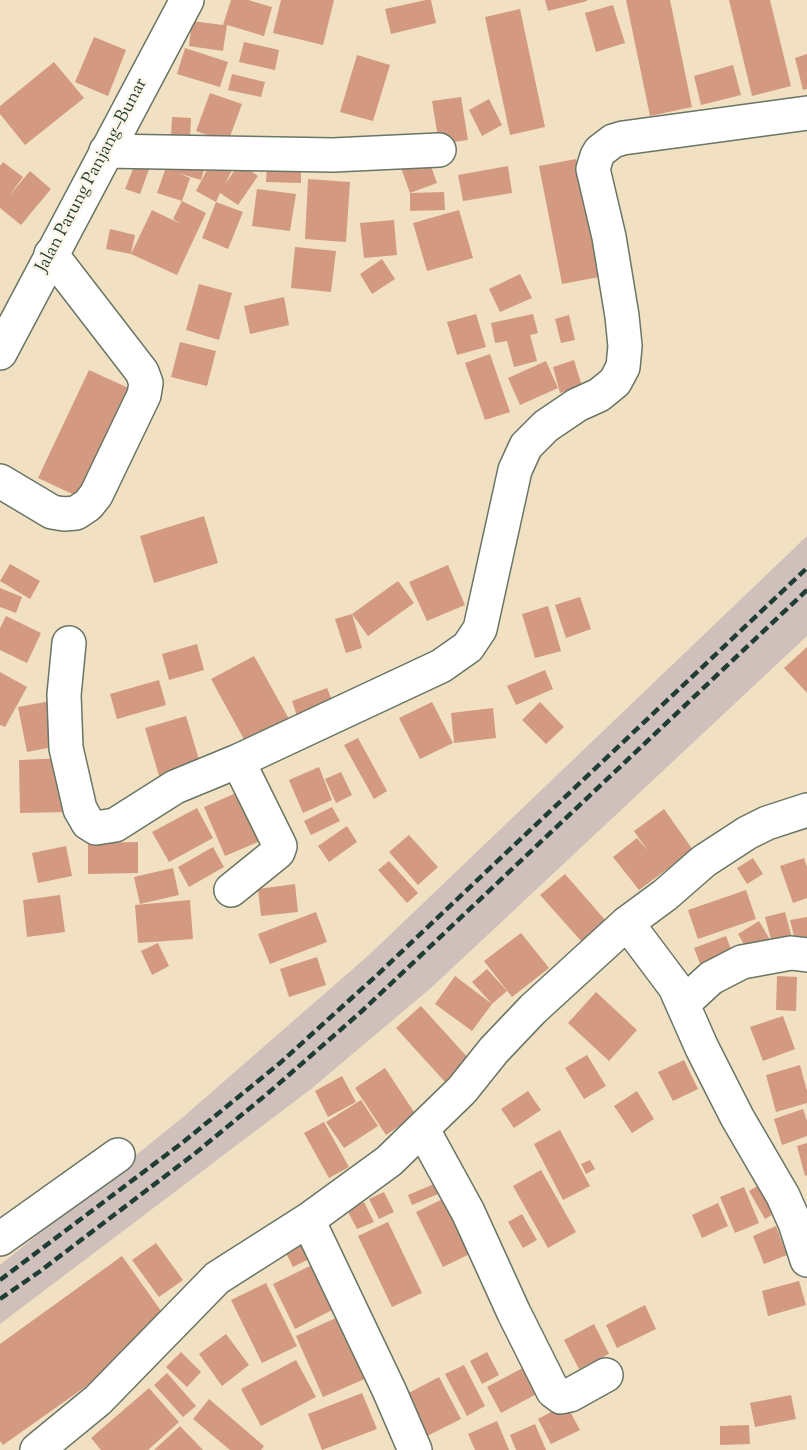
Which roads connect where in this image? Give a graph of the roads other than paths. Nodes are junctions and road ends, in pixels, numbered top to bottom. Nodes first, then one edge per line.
1 (187, 0) edge
2 (807, 113) edge
3 (440, 150) dead end
4 (106, 151) junction
5 (51, 254) junction
6 (0, 353) edge
7 (0, 481) edge
8 (69, 643) dead end
9 (238, 761) junction
10 (807, 810) edge
11 (231, 890) dead end
12 (627, 923) junction
13 (807, 955) edge
14 (684, 1003) junction
15 (423, 1130) junction
16 (118, 1155) dead end
17 (308, 1220) junction
18 (0, 1239) edge
19 (807, 1260) edge
20 (606, 1375) dead end
21 (37, 1450) edge
22 (415, 1450) edge

1 - 4 street, Jalan Parung Panjang–Bunar
2 - 9 street
3 - 4 street
4 - 5 street, Jalan Parung Panjang–Bunar
5 - 6 street, Jalan Parung Panjang–Bunar
5 - 7 street
8 - 9 street
9 - 11 street
10 - 12 street
12 - 14 street
12 - 15 street
13 - 14 street
14 - 19 street
15 - 17 street
15 - 20 street
16 - 18 street
17 - 21 street
17 - 22 street

